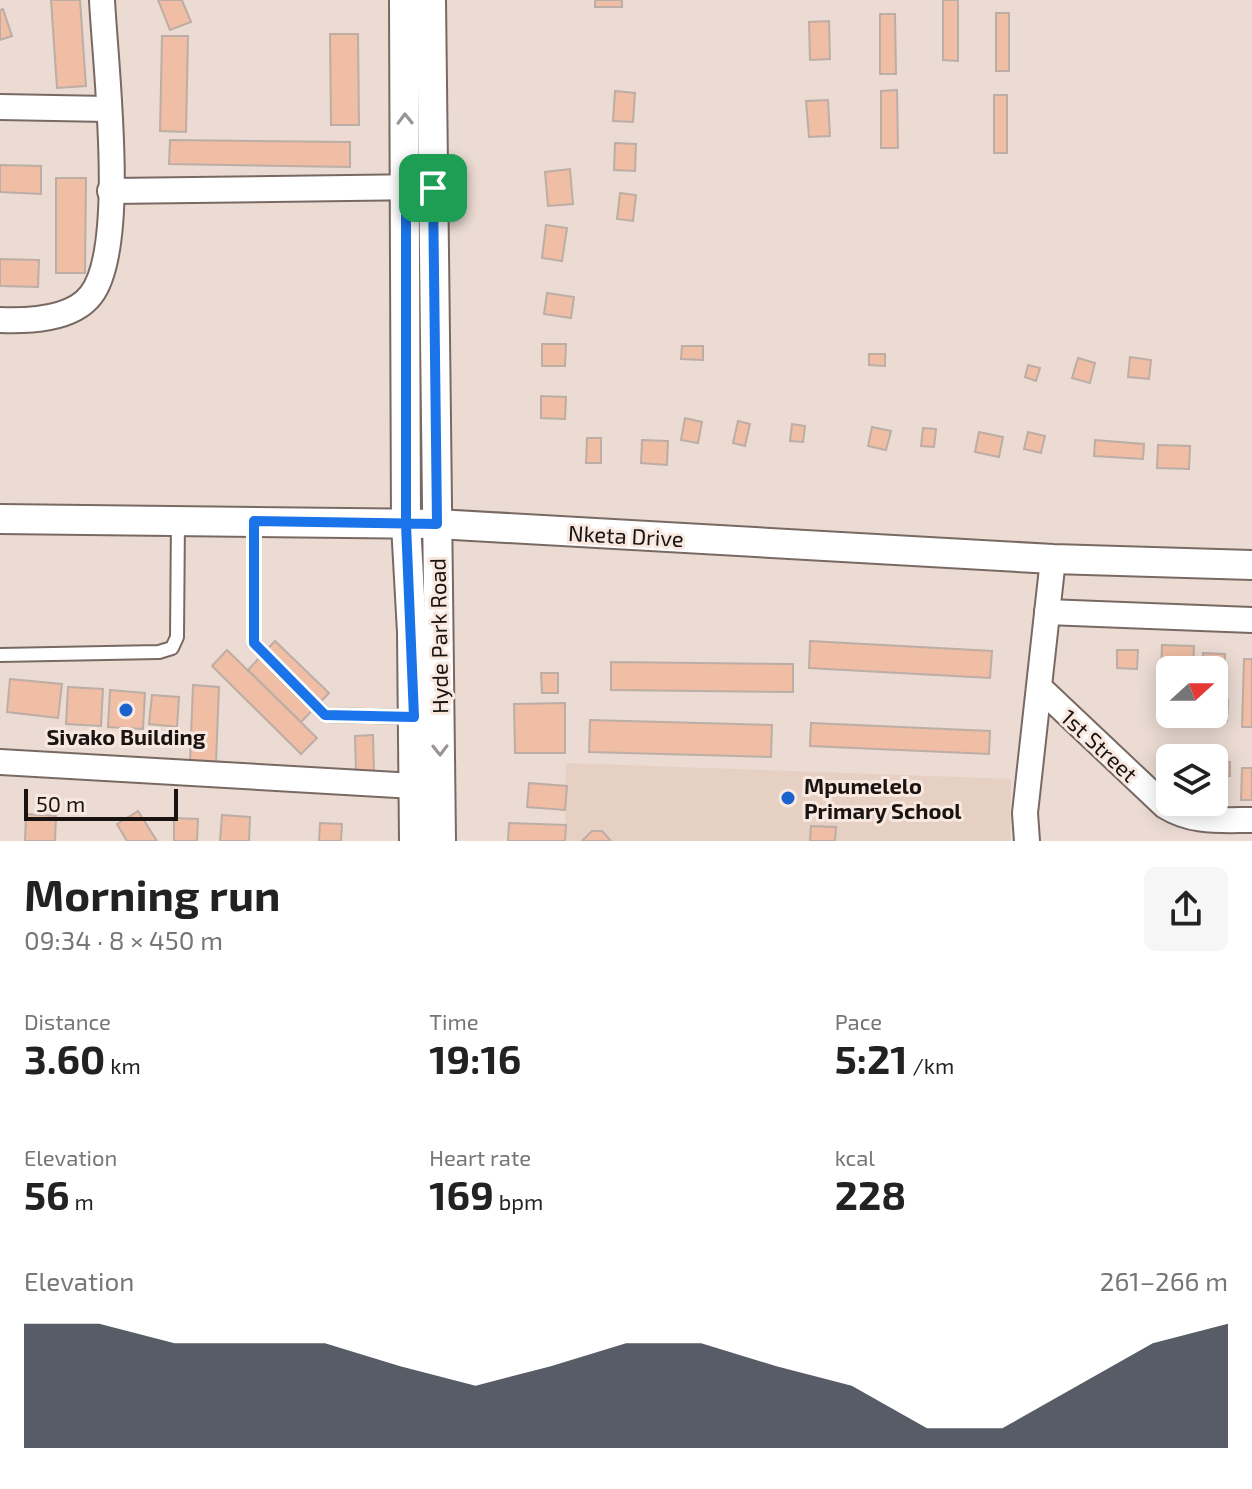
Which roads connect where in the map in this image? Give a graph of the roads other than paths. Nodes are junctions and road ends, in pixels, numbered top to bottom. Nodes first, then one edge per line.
1 (102, 0) edge
2 (404, 0) edge
3 (431, 0) edge
4 (0, 107) edge
5 (108, 109) junction
6 (420, 187) junction
7 (110, 191) junction
8 (0, 320) edge
9 (0, 519) edge
10 (178, 519) junction
11 (254, 521) junction
12 (406, 524) junction
13 (437, 524) junction
14 (1053, 559) junction
15 (1252, 565) edge
16 (1047, 612) junction
17 (1252, 620) edge
18 (0, 655) edge
19 (1040, 688) junction
20 (414, 717) junction
21 (0, 762) edge
22 (414, 786) junction
23 (1252, 820) edge
24 (414, 841) edge
25 (441, 841) edge
26 (1027, 841) edge

1 - 5 street
6 -> 2 street, Hyde Park Road
3 - 6 street, Hyde Park Road
4 - 5 street
5 - 7 street
6 - 7 street
6 - 12 street, Hyde Park Road
6 - 13 street, Hyde Park Road
7 - 8 street
9 - 10 street, Nketa Drive
10 - 11 street, Nketa Drive
10 - 18 lane
11 - 12 street, Nketa Drive
11 - 20 lane
12 - 13 street, Nketa Drive
12 - 20 street, Hyde Park Road
13 - 14 street, Nketa Drive
13 -> 25 street, Hyde Park Road
14 - 15 street, Nketa Drive
14 - 16 street
16 - 17 street
16 - 19 street
19 - 23 street, 1st Street
19 - 26 street
20 - 22 street, Hyde Park Road
21 - 22 street
22 - 24 street, Hyde Park Road

